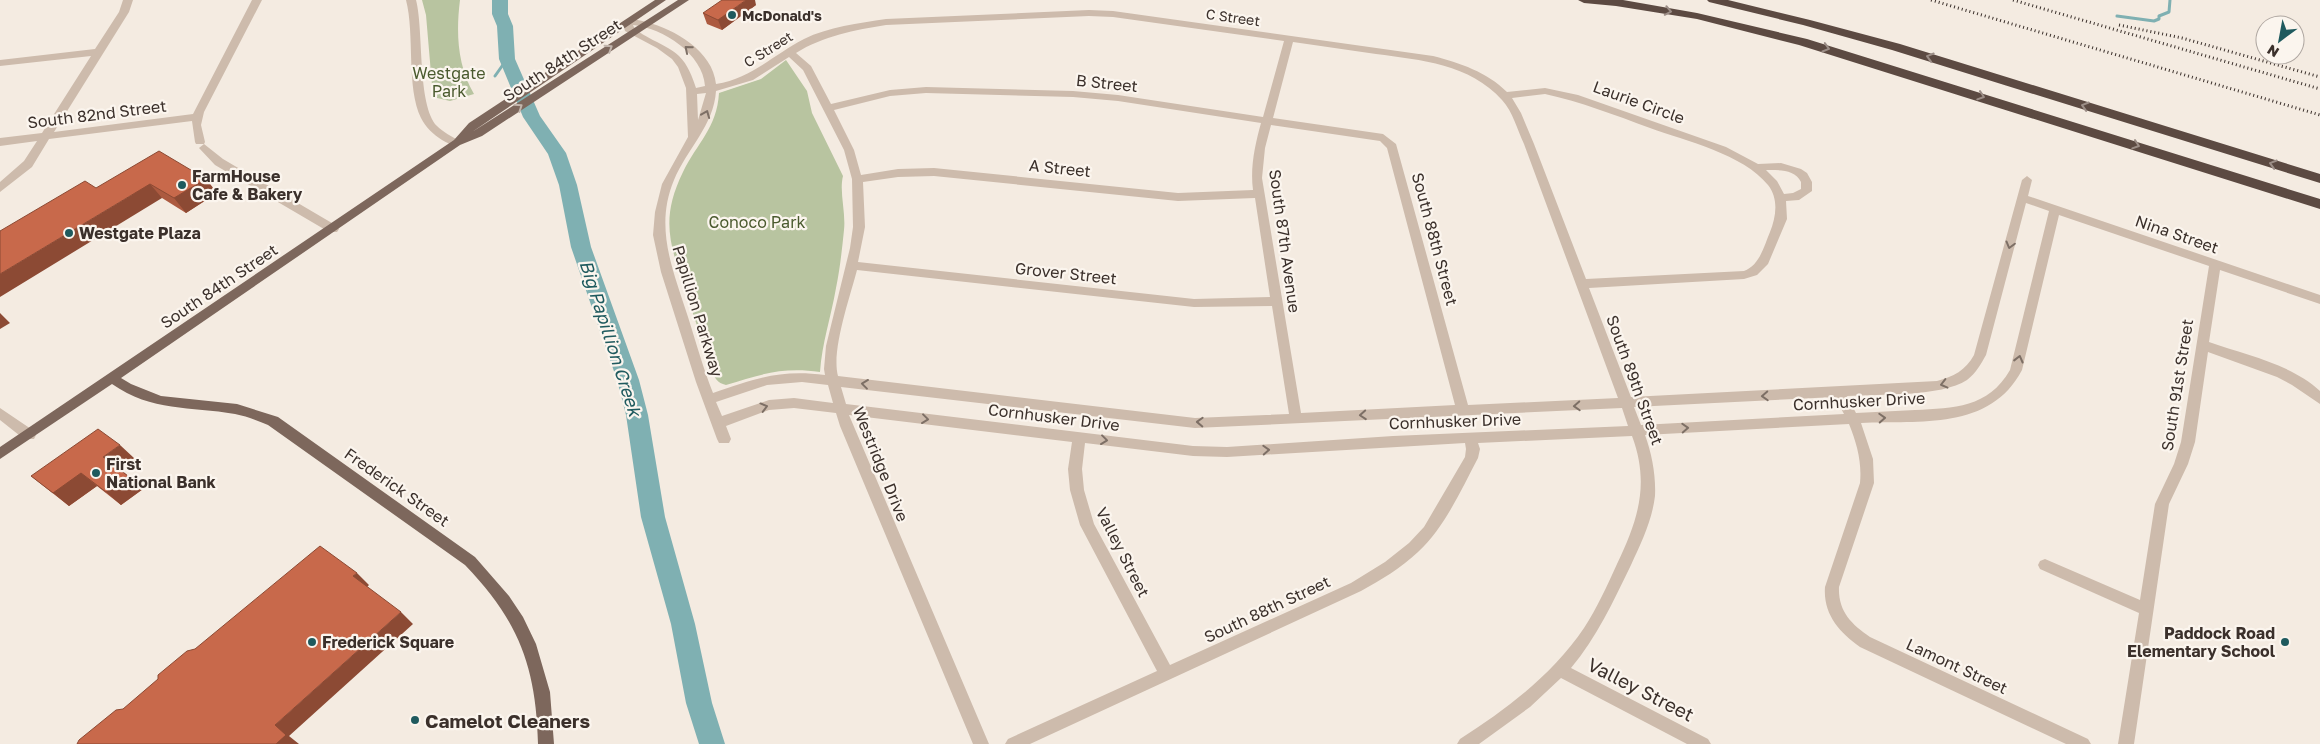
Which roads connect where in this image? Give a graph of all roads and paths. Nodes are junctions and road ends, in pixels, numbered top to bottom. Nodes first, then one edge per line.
1 (128, 0) edge
2 (257, 0) edge
3 (411, 0) edge
4 (661, 0) edge
5 (684, 0) edge
6 (1584, 0) edge
7 (1603, 0) edge
8 (1713, 0) edge
9 (1647, 7) junction
10 (628, 22) junction
11 (647, 24) junction
12 (633, 33) junction
13 (1289, 39) junction
14 (99, 52) junction
15 (789, 52) junction
16 (0, 64) edge
17 (569, 67) junction
18 (712, 89) junction
19 (692, 92) junction
20 (1504, 96) junction
21 (827, 108) junction
22 (198, 117) junction
23 (1268, 120) junction
24 (47, 136) junction
25 (693, 136) junction
26 (1383, 138) joint
27 (0, 142) edge
28 (456, 143) junction
29 (1757, 168) junction
30 (857, 179) junction
31 (2320, 179) edge
32 (2027, 180) dead end
33 (0, 188) edge
34 (1259, 194) junction
35 (1780, 198) junction
36 (2023, 198) junction
37 (2320, 204) edge
38 (2055, 210) junction
39 (332, 229) junction
40 (2215, 264) junction
41 (852, 265) junction
42 (1582, 284) junction
43 (1276, 300) junction
44 (2320, 300) edge
45 (2203, 345) junction
46 (112, 378) junction
47 (833, 380) junction
48 (1839, 392) junction
49 (709, 399) junction
50 (2320, 399) edge
51 (1626, 403) junction
52 (841, 408) junction
53 (1463, 411) junction
54 (0, 413) edge
55 (1296, 419) junction
56 (1852, 419) junction
57 (718, 423) junction
58 (1636, 431) junction
59 (29, 435) junction
60 (1079, 437) junction
61 (724, 439) dead end
62 (1470, 439) junction
63 (0, 454) edge
64 (2045, 565) dead end
65 (2146, 609) junction
66 (1560, 670) junction
67 (1168, 674) junction
68 (546, 744) edge
69 (980, 744) edge
70 (1013, 744) edge
71 (1466, 744) edge
72 (1704, 744) edge
73 (2083, 744) edge
74 (2126, 744) edge

1 - 14 street
2 - 22 street
3 - 28 street
4 - 10 main road, South 84th Street
5 - 11 main road, South 84th Street
6 - 9 highway
7 - 9 highway
31 -> 8 highway
9 -> 37 highway
10 - 11 street
10 - 12 street
10 - 17 main road, South 84th Street
11 - 12 main road, South 84th Street
18 -> 11 street
17 -> 12 main road, South 84th Street
12 - 19 street, Papillion Parkway
13 - 15 street, C Street
13 - 20 street, C Street
13 - 23 street, South 87th Avenue
14 - 16 street
14 - 24 street
15 - 18 street, C Street
15 - 21 street, Westridge Drive
17 - 28 main road, South 84th Street
18 - 19 street, C Street
25 -> 18 street, Papillion Parkway
19 - 25 street, Papillion Parkway
20 - 29 street, Laurie Circle
20 - 42 street, South 89th Street
21 - 23 street, B Street
21 - 30 street, Westridge Drive
22 - 24 street, South 82nd Street
22 - 39 street
23 - 26 street, B Street
23 - 34 street, South 87th Avenue
24 - 27 street, South 82nd Street
24 - 33 street
25 - 49 street, Papillion Parkway
26 - 53 street, South 88th Street
28 - 39 main road, South 84th Street
29 - 35 street, Laurie Circle
29 - 35 street
30 - 34 street, A Street
30 - 41 street, Westridge Drive
32 - 36 street, Cornhusker Drive
34 - 43 street, South 87th Avenue
35 - 42 street
36 - 38 street, Nina Street
36 -> 48 street, Cornhusker Drive
38 - 40 street, Nina Street
56 -> 38 street, Cornhusker Drive
39 - 46 main road, South 84th Street
40 - 44 street, Nina Street
40 - 45 street, South 91st Street
41 - 43 street, Grover Street
41 - 47 street, Westridge Drive
42 - 51 street, South 89th Street
43 - 55 street, South 87th Avenue
45 - 50 street
45 - 65 street, South 91st Street
46 - 59 main road, South 84th Street
46 - 68 main road, Frederick Street
47 - 49 street, Cornhusker Drive
47 - 52 street, Westridge Drive
55 -> 47 street, Cornhusker Drive
48 -> 51 street, Cornhusker Drive
48 - 56 street
49 - 57 street, Papillion Parkway
51 -> 53 street, Cornhusker Drive
51 - 58 street, South 89th Street
57 -> 52 street, Cornhusker Drive
52 -> 60 street, Cornhusker Drive
52 - 69 street, Westridge Drive
53 -> 55 street, Cornhusker Drive
54 - 59 street
58 -> 56 street, Cornhusker Drive
56 - 73 street, Lamont Street
57 - 61 street, Papillion Parkway
58 - 62 street, Cornhusker Drive
58 - 66 street, South 89th Street
59 - 63 main road, South 84th Street
60 -> 62 street, Cornhusker Drive
60 - 67 street, Valley Street
62 - 67 street, South 88th Street
64 - 65 street
65 - 74 street, South 91st Street
66 - 71 street, South 89th Street
66 - 72 street, Valley Street
67 - 70 street, South 88th Street

